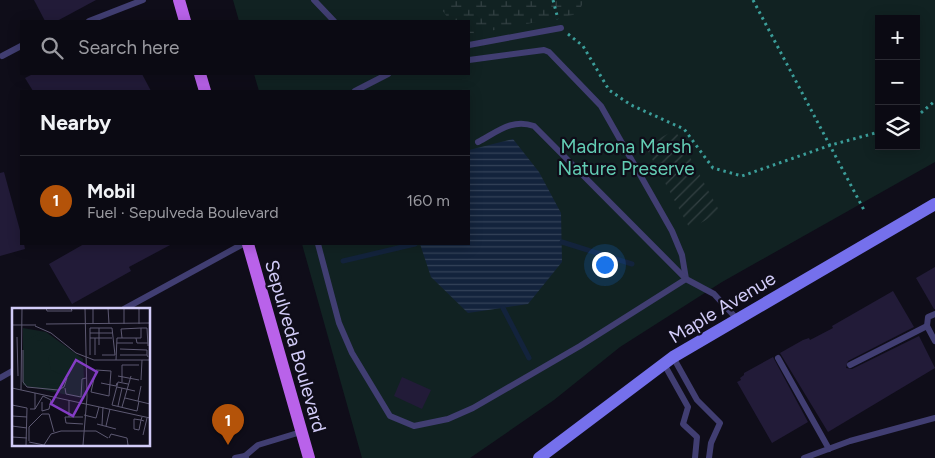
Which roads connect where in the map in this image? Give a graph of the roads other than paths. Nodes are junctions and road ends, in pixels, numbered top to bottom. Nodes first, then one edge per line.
1 (143, 0) edge
2 (179, 0) edge
3 (314, 0) edge
4 (91, 20) edge
5 (185, 20) edge
6 (333, 20) edge
7 (561, 28) road end
8 (470, 45) edge
9 (20, 47) edge
10 (2, 56) dead end
11 (470, 60) edge
12 (200, 75) edge
13 (386, 75) edge
14 (204, 90) edge
15 (357, 90) edge
16 (478, 142) dead end
17 (935, 204) edge
18 (241, 245) edge
19 (248, 245) edge
20 (318, 245) edge
21 (686, 279) junction
22 (126, 308) edge
23 (935, 314) edge
24 (737, 319) junction
25 (927, 326) junction
26 (935, 341) edge
27 (778, 358) dead end
28 (669, 360) junction
29 (850, 365) dead end
30 (12, 371) edge
31 (0, 378) edge
32 (935, 418) edge
33 (301, 432) junction
34 (829, 449) junction
35 (245, 457) edge
36 (236, 458) edge
37 (308, 458) edge
38 (539, 458) edge
39 (695, 458) edge
40 (709, 458) edge
41 (804, 458) edge

1 - 4 lane
2 - 5 main road
3 - 6 lane
7 - 8 lane
9 - 10 lane
11 - 21 lane
12 - 14 main road
13 - 15 lane
16 - 21 lane
17 - 24 street, Maple Avenue
18 - 22 lane
19 - 33 main road, Sepulveda Boulevard
20 - 21 lane
21 - 24 lane
23 - 25 lane
24 - 28 street, Maple Avenue
25 - 26 lane
25 - 29 lane
27 - 34 lane
28 - 38 street, Maple Avenue
28 - 39 lane
28 - 40 lane
30 - 31 lane
32 - 34 lane
33 - 35 lane
33 - 37 main road, Sepulveda Boulevard
34 - 41 lane
35 - 36 lane

